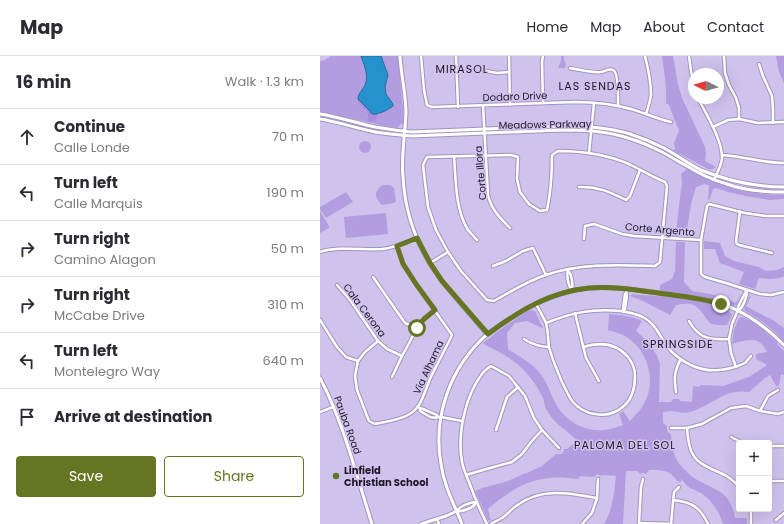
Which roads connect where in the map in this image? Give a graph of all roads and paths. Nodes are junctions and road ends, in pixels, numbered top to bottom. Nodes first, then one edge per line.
1 (400, 56) edge
2 (421, 56) edge
3 (456, 56) edge
4 (508, 56) edge
5 (543, 56) edge
6 (645, 56) edge
7 (689, 56) edge
8 (724, 56) edge
9 (759, 64) dead end
10 (570, 68) dead end
11 (691, 68) edge
12 (486, 71) dead end
13 (509, 72) junction
14 (543, 103) junction
15 (594, 103) junction
16 (510, 104) junction
17 (701, 104) edge
18 (483, 106) junction
19 (618, 106) junction
20 (458, 107) junction
21 (320, 114) edge
22 (646, 114) junction
23 (320, 119) edge
24 (739, 120) junction
25 (670, 122) dead end
26 (784, 122) edge
27 (773, 123) junction
28 (712, 127) junction
29 (591, 128) junction
30 (485, 129) junction
31 (404, 131) junction
32 (485, 134) junction
33 (404, 136) junction
34 (589, 153) junction
35 (486, 155) junction
36 (722, 155) junction
37 (454, 156) junction
38 (784, 163) edge
39 (640, 170) junction
40 (716, 175) junction
41 (714, 180) junction
42 (579, 187) dead end
43 (784, 188) edge
44 (784, 192) edge
45 (740, 212) junction
46 (784, 216) edge
47 (510, 228) dead end
48 (417, 238) junction
49 (662, 238) junction
50 (584, 239) dead end
51 (477, 240) dead end
52 (701, 240) junction
53 (397, 246) junction
54 (320, 252) edge
55 (448, 252) junction
56 (772, 253) dead end
57 (430, 263) junction
58 (493, 266) dead end
59 (568, 269) junction
60 (546, 275) junction
61 (373, 277) dead end
62 (337, 285) dead end
63 (747, 290) junction
64 (572, 291) junction
65 (626, 291) junction
66 (784, 292) edge
67 (536, 304) junction
68 (435, 310) junction
69 (738, 310) junction
70 (624, 311) junction
71 (576, 313) junction
72 (320, 320) edge
73 (689, 321) dead end
74 (546, 323) junction
75 (417, 328) junction
76 (488, 334) junction
77 (728, 338) junction
78 (524, 339) dead end
79 (378, 341) junction
80 (784, 345) edge
81 (549, 347) junction
82 (583, 347) junction
83 (402, 356) junction
84 (752, 356) dead end
85 (681, 359) junction
86 (358, 361) junction
87 (736, 367) junction
88 (392, 377) dead end
89 (320, 378) edge
90 (598, 381) dead end
91 (518, 387) junction
92 (778, 390) dead end
93 (676, 392) dead end
94 (334, 406) junction
95 (419, 407) junction
96 (760, 411) junction
97 (320, 412) edge
98 (784, 412) edge
99 (439, 417) junction
100 (462, 421) junction
101 (671, 428) dead end
102 (687, 428) junction
103 (496, 430) dead end
104 (542, 430) junction
105 (731, 437) dead end
106 (736, 440) edge
107 (772, 446) edge
108 (784, 446) edge
109 (559, 448) dead end
110 (466, 475) junction
111 (598, 479) dead end
112 (643, 480) dead end
113 (772, 481) edge
114 (784, 481) edge
115 (736, 482) edge
116 (679, 487) dead end
117 (597, 498) junction
118 (673, 500) junction
119 (477, 502) junction
120 (457, 511) junction
121 (750, 512) edge
122 (784, 513) edge
123 (437, 519) junction
124 (776, 520) dead end
125 (639, 523) edge
126 (372, 524) edge
127 (421, 524) edge
128 (439, 524) edge
129 (462, 524) edge
130 (487, 524) edge
131 (491, 524) edge
132 (582, 524) edge
133 (671, 524) edge
134 (708, 524) edge
135 (751, 524) edge

1 - 31 main road
2 - 20 street, Dodaro Drive
3 - 20 street
4 - 13 street
5 - 14 street
6 - 22 street
7 - 11 street
8 - 24 street
9 - 27 street
10 - 19 street
12 - 13 street
13 - 16 street
14 - 15 street, Dodaro Drive
14 - 16 street, Dodaro Drive
15 - 19 street, Dodaro Drive
15 - 29 street
16 - 18 street, Dodaro Drive
17 - 28 street
18 - 20 street, Dodaro Drive
18 - 30 street, Corte Illora
19 - 22 street, Dodaro Drive
21 - 31 main road, Meadows Parkway
22 - 25 street, Dodaro Drive
23 - 33 main road, Meadows Parkway
24 - 27 street
24 - 28 street
26 - 27 street
28 - 36 street
29 - 30 main road, Meadows Parkway
29 - 32 main road, Meadows Parkway
29 - 34 street
29 - 40 main road, Meadows Parkway
29 - 41 main road, Meadows Parkway
30 - 31 main road, Meadows Parkway
30 - 32 street, Corte Illora
31 - 33 main road
32 - 33 main road, Meadows Parkway
32 - 35 street, Corte Illora
33 - 48 main road
34 - 35 street
34 - 39 street
35 - 37 street
35 - 47 street, Corte Illora
36 - 38 street
36 - 40 street
37 - 51 street
37 - 55 street
39 - 42 street
39 - 49 street
40 - 41 street
40 - 43 main road, Meadows Parkway
41 - 44 main road, Meadows Parkway
45 - 46 street
45 - 52 street
45 - 56 street
48 - 53 street
48 - 57 main road
49 - 50 street, Corte Argento
49 - 52 street, Corte Argento
49 - 59 street
52 - 63 street
53 - 54 street
53 - 68 street
55 - 57 street
55 - 60 street
57 - 76 main road
58 - 60 street
59 - 60 street
59 - 64 street
61 - 75 street
62 - 79 street, Cala Cerona
63 - 66 street
63 - 69 street
64 - 65 main road
64 - 67 main road
65 - 69 main road
65 - 70 street
67 - 74 street
67 - 76 main road
68 - 75 street
68 - 95 street, Via Alhama
69 - 77 street
69 - 80 main road
70 - 71 street
70 - 85 street
71 - 74 street
71 - 82 street
72 - 86 street
73 - 77 street
74 - 81 street
75 - 83 street
76 - 99 main road
77 - 87 street
78 - 81 street
79 - 83 street, Cala Cerona
79 - 86 street
81 - 82 street
82 - 90 street
83 - 88 street
84 - 87 street
85 - 87 street
85 - 93 street
86 - 95 street, Via Alhama
89 - 94 main road, Pauba Road
91 - 100 street
91 - 103 street
91 - 104 street
92 - 96 street
94 - 97 street
94 - 126 main road, Pauba Road
95 - 99 street
96 - 98 street
96 - 102 street
99 - 100 street
99 - 120 main road
100 - 110 street
101 - 102 street
102 - 115 street
104 - 109 street
104 - 110 street
105 - 106 street
107 - 108 street
110 - 119 street
111 - 117 street
112 - 125 street
113 - 114 street
116 - 118 street
117 - 131 street
117 - 132 street
118 - 133 street
118 - 134 street
119 - 120 street
119 - 130 street
120 - 123 main road
120 - 129 main road
121 - 135 street
122 - 124 street
123 - 127 main road
123 - 128 street
125 - 133 street

